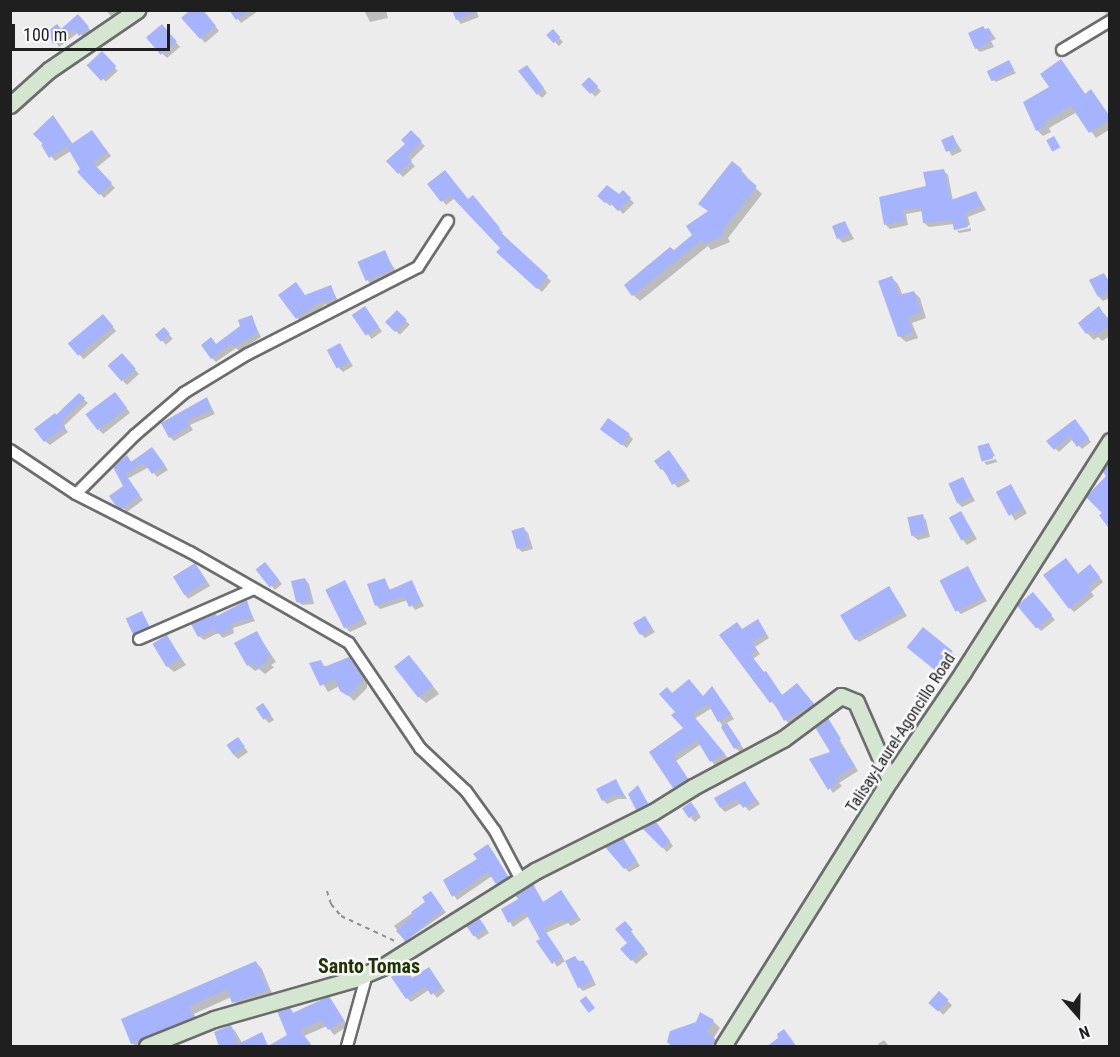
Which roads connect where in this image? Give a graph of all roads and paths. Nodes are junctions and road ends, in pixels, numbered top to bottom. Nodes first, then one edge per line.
1 (137, 10) edge
2 (1110, 21) edge
3 (1062, 50) dead end
4 (10, 105) edge
5 (448, 221) dead end
6 (1110, 441) edge
7 (10, 450) edge
8 (76, 494) junction
9 (254, 589) junction
10 (139, 639) dead end
11 (890, 780) junction
12 (521, 880) junction
13 (327, 891) dead end
14 (410, 949) junction
15 (367, 974) junction
16 (147, 1047) edge
17 (347, 1047) edge
18 (723, 1047) edge

1 - 4 street
2 - 3 street
5 - 8 street
6 - 11 street, Talisay-Laurel-Agoncillo Road
7 - 8 street
8 - 9 street
9 - 10 street
9 - 12 street
11 - 12 street
11 - 18 street, Talisay-Laurel-Agoncillo Road
12 - 14 street
13 - 14 path
14 - 15 street
15 - 16 street
15 - 17 street

